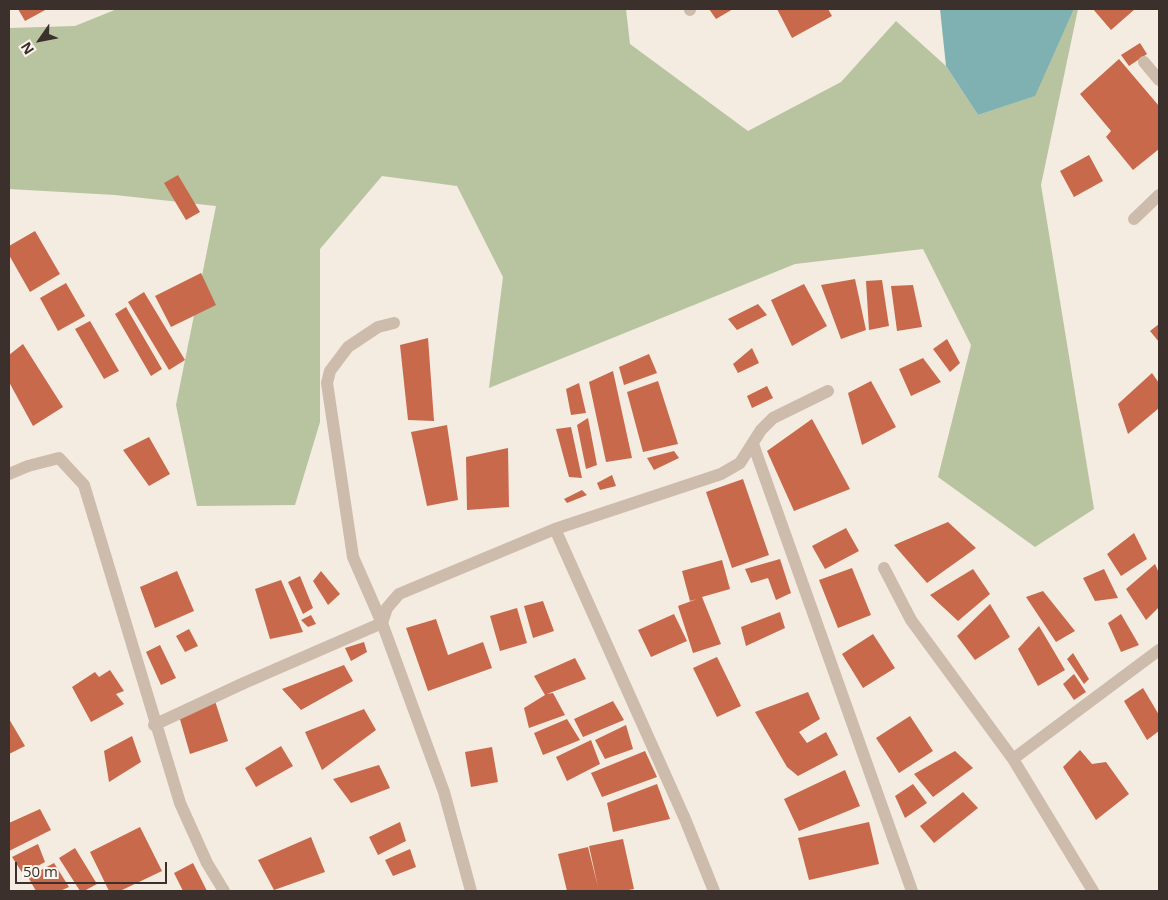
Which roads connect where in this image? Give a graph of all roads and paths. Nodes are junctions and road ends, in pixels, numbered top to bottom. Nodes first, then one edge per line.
1 (1144, 62) dead end
2 (1159, 80) edge
3 (1159, 195) edge
4 (1134, 219) dead end
5 (394, 323) dead end
6 (828, 392) dead end
7 (753, 444) junction
8 (9, 474) edge
9 (555, 529) junction
10 (884, 568) dead end
11 (382, 623) junction
12 (1159, 650) edge
13 (154, 725) junction
14 (1013, 759) junction
15 (224, 891) edge
16 (471, 891) edge
17 (714, 891) edge
18 (912, 891) edge
19 (1093, 891) edge

1 - 2 street
3 - 4 street
5 - 11 street
6 - 7 street
7 - 9 street
7 - 18 street
8 - 13 street
9 - 11 street
9 - 17 street
10 - 14 street
11 - 13 street
11 - 16 street
12 - 14 street
13 - 15 street
14 - 19 street

